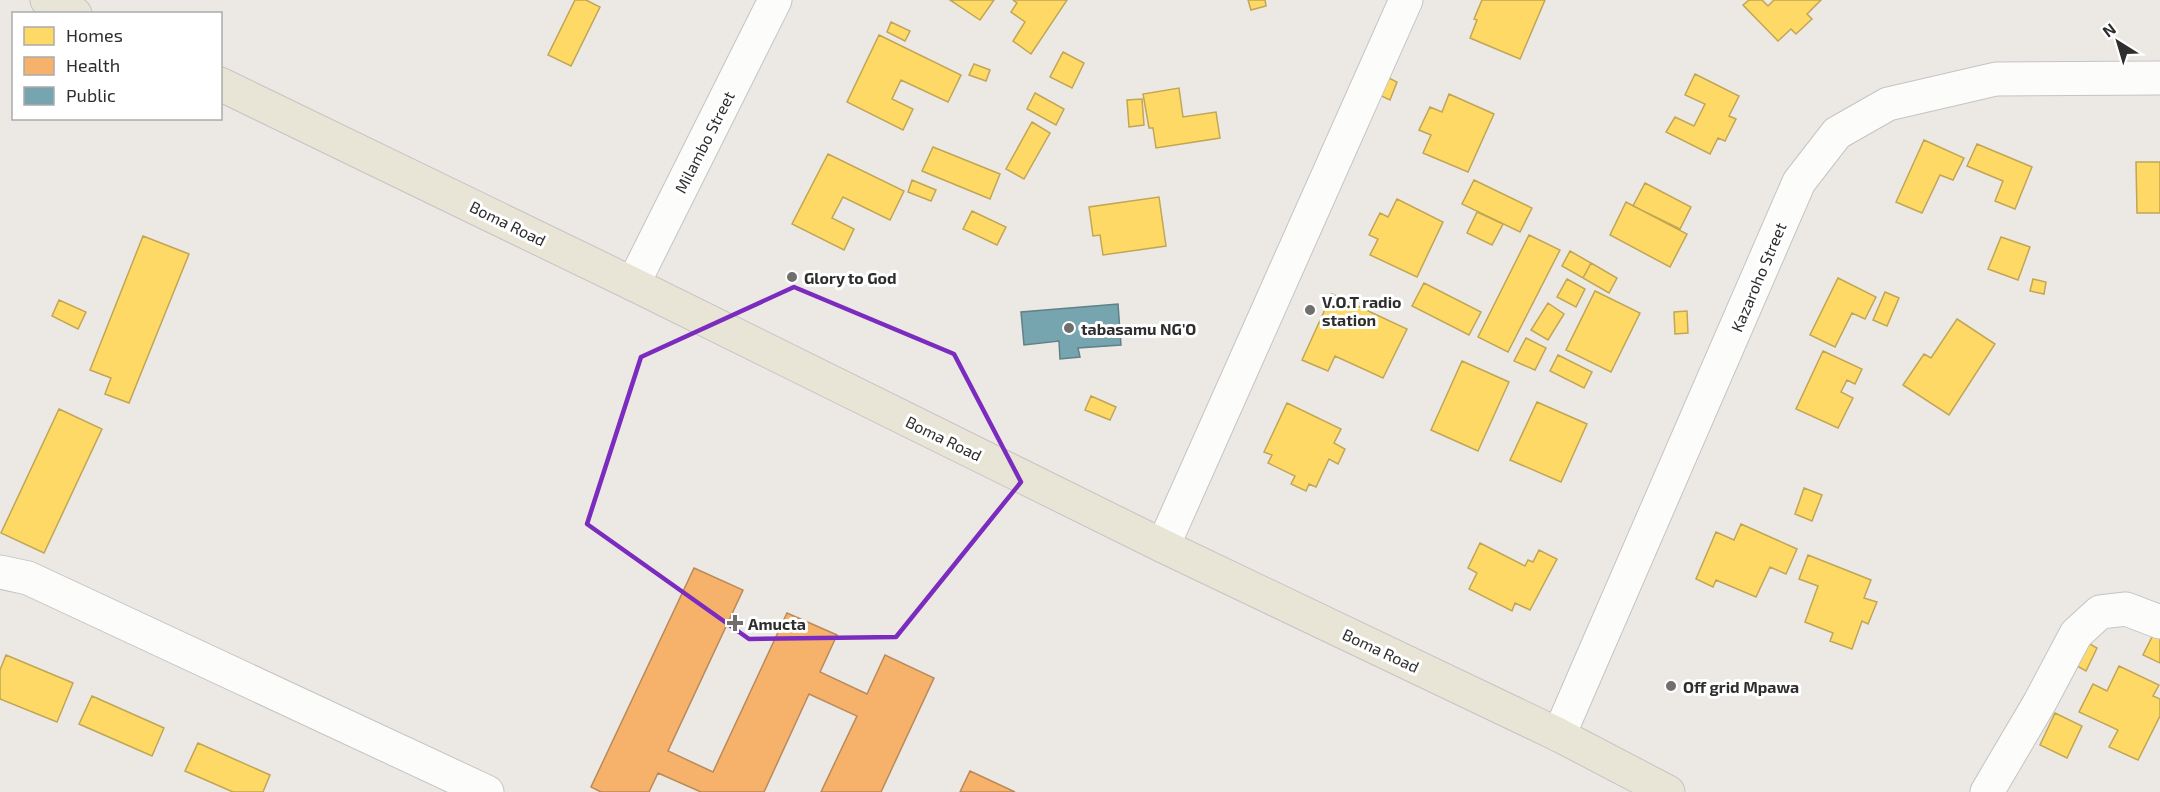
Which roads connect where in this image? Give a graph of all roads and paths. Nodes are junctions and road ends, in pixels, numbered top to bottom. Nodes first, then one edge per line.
1 (47, 0) edge
2 (775, 0) edge
3 (1406, 0) edge
4 (71, 12) edge
5 (2160, 78) edge
6 (222, 85) edge
7 (633, 284) junction
8 (1163, 546) junction
9 (0, 572) edge
10 (2160, 622) edge
11 (1559, 735) junction
12 (487, 792) edge
13 (1668, 792) edge
14 (1987, 792) edge

1 - 4 main road
2 - 7 street, Milambo Street
3 - 8 street
5 - 11 street, Kazaroho Street
6 - 7 main road, Boma Road
7 - 8 main road, Boma Road
8 - 11 main road, Boma Road
9 - 12 street
10 - 14 street
11 - 13 main road, Boma Road

